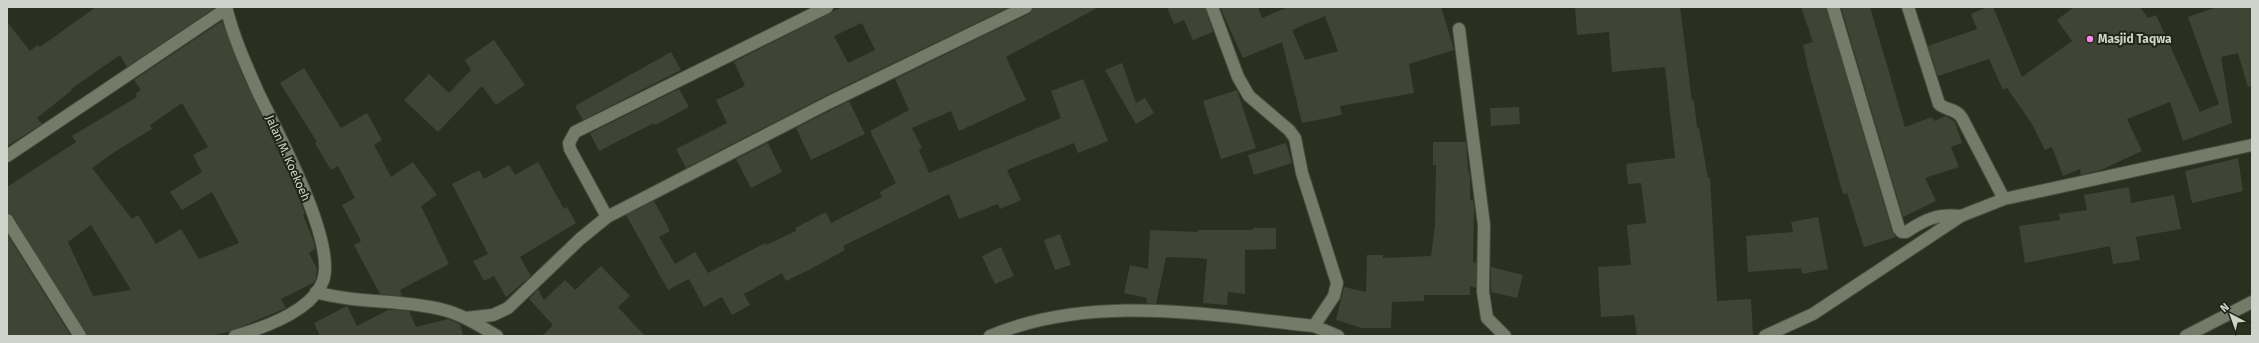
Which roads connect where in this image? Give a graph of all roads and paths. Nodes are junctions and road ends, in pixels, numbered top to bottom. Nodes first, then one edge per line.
1 (827, 7) edge
2 (1026, 7) edge
3 (1212, 7) edge
4 (1833, 7) edge
5 (1908, 7) edge
6 (226, 8) edge
7 (1459, 29) dead end
8 (2252, 145) edge
9 (7, 156) edge
10 (2004, 199) junction
11 (1961, 216) junction
12 (607, 217) junction
13 (7, 220) edge
14 (316, 292) junction
15 (2252, 302) edge
16 (465, 318) junction
17 (1314, 326) junction
18 (80, 336) edge
19 (235, 336) edge
20 (497, 336) edge
21 (990, 336) edge
22 (1338, 336) edge
23 (1505, 336) edge
24 (1765, 336) edge
25 (2186, 336) edge

1 - 12 street
2 - 12 street
3 - 17 street
4 - 11 street
5 - 10 street
6 - 9 street
6 - 14 street, Jalan M. Koekoeh
7 - 23 street
8 - 10 street
10 - 11 street
11 - 24 street
12 - 16 street
13 - 18 street
14 - 16 street
14 - 19 street, Jalan M. Koekoeh
15 - 25 street
16 - 20 street
17 - 21 street
17 - 22 street

